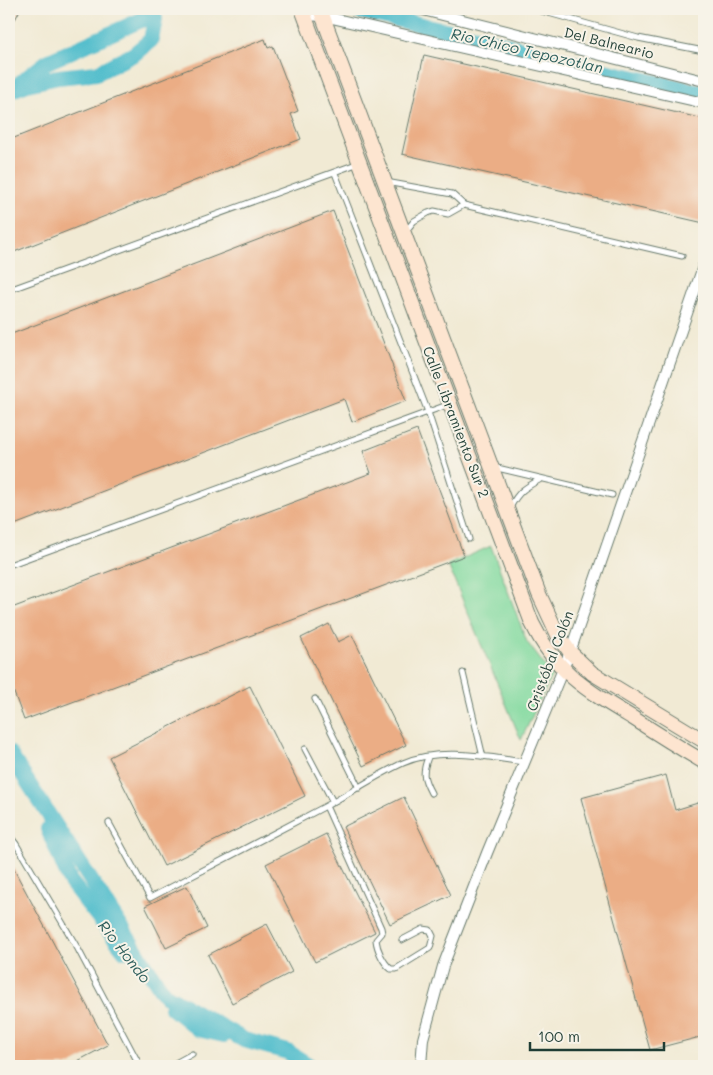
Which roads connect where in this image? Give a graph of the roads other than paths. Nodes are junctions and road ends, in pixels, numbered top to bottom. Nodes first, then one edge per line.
1 (12, 9) edge
2 (419, 9) edge
3 (534, 9) edge
4 (546, 10) edge
5 (303, 11) edge
6 (322, 12) edge
7 (9, 15) edge
8 (704, 51) edge
9 (704, 81) edge
10 (704, 103) edge
11 (376, 157) junction
12 (360, 163) junction
13 (335, 173) junction
14 (385, 181) junction
15 (369, 187) junction
16 (464, 205) junction
17 (404, 233) junction
18 (682, 256) dead end
19 (704, 264) edge
20 (9, 290) edge
21 (466, 398) junction
22 (450, 404) junction
23 (428, 412) junction
24 (491, 466) junction
25 (541, 479) junction
26 (612, 495) dead end
27 (508, 511) junction
28 (469, 539) dead end
29 (520, 543) junction
30 (504, 549) junction
31 (9, 566) edge
32 (570, 652) junction
33 (563, 669) junction
34 (463, 673) dead end
35 (315, 699) dead end
36 (704, 741) edge
37 (305, 750) dead end
38 (428, 757) junction
39 (483, 757) junction
40 (525, 762) junction
41 (704, 762) edge
42 (359, 788) junction
43 (431, 794) dead end
44 (333, 802) junction
45 (326, 806) junction
46 (109, 823) dead end
47 (9, 835) edge
48 (402, 940) dead end
49 (192, 1054) dead end
50 (140, 1066) edge
51 (170, 1066) edge
52 (421, 1066) edge

1 - 7 main road
2 - 9 street, Del Balneario
3 - 4 lane
4 - 8 lane
5 - 6 street
5 - 12 main road, Calle Libramiento Sur 2
6 - 10 street
6 - 11 main road, Calle Libramiento Sur 2
11 - 12 main road
11 - 14 main road, Calle Libramiento Sur 2
12 - 13 lane
12 - 15 main road, Calle Libramiento Sur 2
13 - 20 lane
13 - 23 lane
14 - 15 main road
14 - 16 lane
14 - 17 main road, Calle Libramiento Sur 2
15 - 22 main road, Calle Libramiento Sur 2
16 - 17 lane
16 - 18 lane
17 - 21 main road, Calle Libramiento Sur 2
19 - 32 street, Cristóbal Colón
21 - 22 main road
21 - 24 main road, Calle Libramiento Sur 2
22 - 23 lane
22 - 30 main road, Calle Libramiento Sur 2
23 - 28 lane
23 - 31 lane
24 - 25 lane
24 - 27 main road, Calle Libramiento Sur 2
25 - 26 lane
25 - 27 lane
27 - 29 main road, Calle Libramiento Sur 2
29 - 30 main road
29 - 32 main road, Calle Libramiento Sur 2
30 - 33 main road, Calle Libramiento Sur 2
32 - 33 street, Cristóbal Colón
32 - 36 main road, Calle Libramiento Sur 2
33 - 40 street, Cristóbal Colón
33 - 41 main road, Calle Libramiento Sur 2
34 - 39 lane
35 - 42 lane
37 - 44 lane
38 - 39 lane
38 - 42 lane
38 - 43 lane
39 - 40 lane
40 - 52 street, Cristóbal Colón
42 - 44 lane
44 - 45 lane
45 - 46 lane
45 - 48 lane
47 - 50 lane
49 - 51 lane

